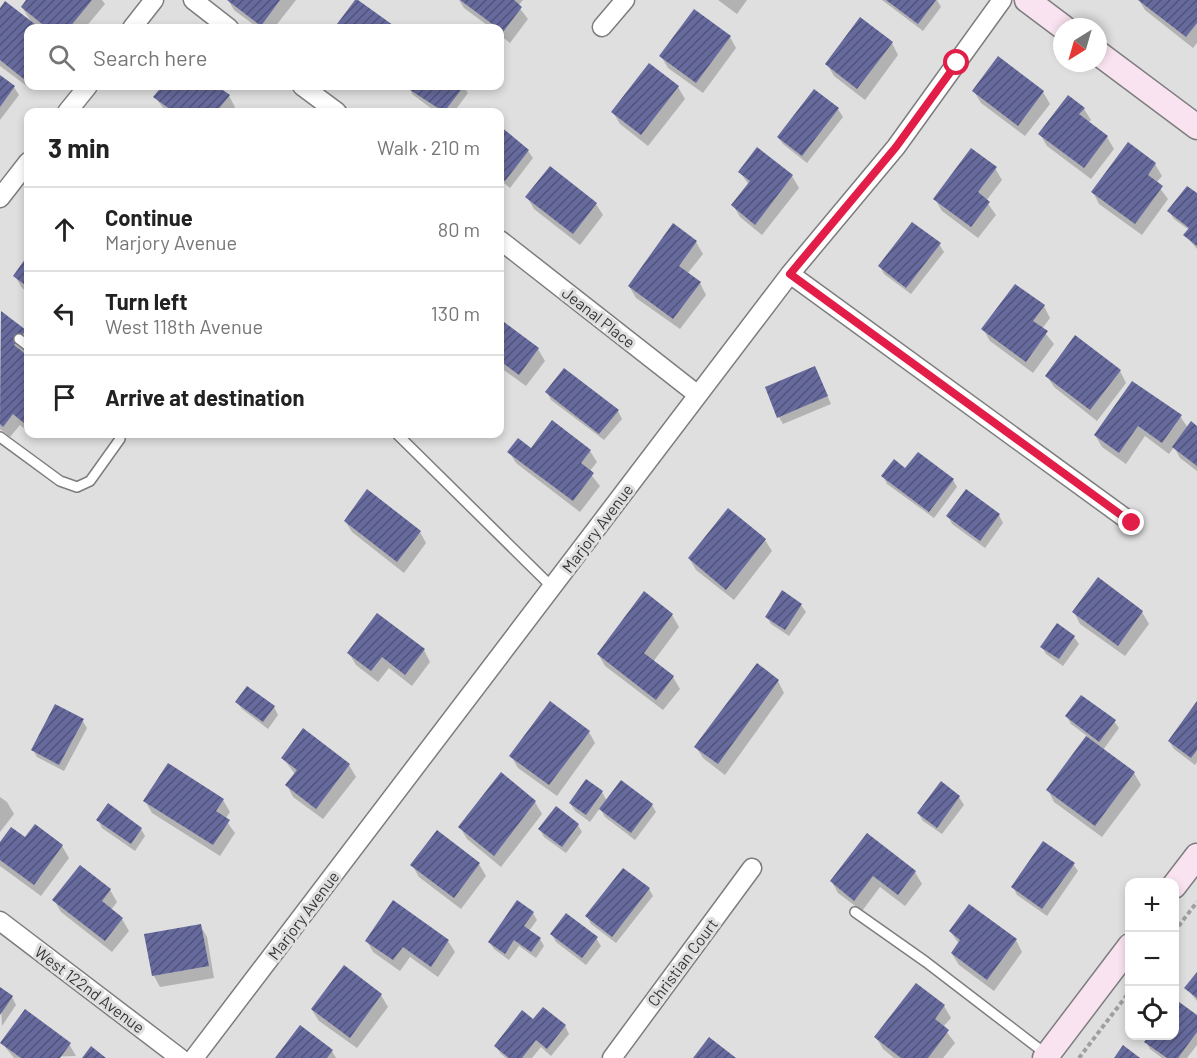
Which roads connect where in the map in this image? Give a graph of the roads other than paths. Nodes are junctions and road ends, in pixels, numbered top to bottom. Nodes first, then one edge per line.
1 (154, 0) edge
2 (193, 0) edge
3 (625, 0) edge
4 (1002, 0) edge
5 (1027, 0) edge
6 (1053, 20) edge
7 (135, 24) edge
8 (224, 24) edge
9 (602, 27) dead end
10 (1107, 60) edge
11 (85, 90) edge
12 (307, 90) edge
13 (70, 108) edge
14 (331, 108) edge
15 (1197, 128) edge
16 (24, 167) edge
17 (0, 198) edge
18 (504, 243) edge
19 (790, 274) junction
20 (19, 339) dead end
21 (24, 343) edge
22 (698, 395) junction
23 (0, 436) edge
24 (120, 438) edge
25 (401, 438) edge
26 (1132, 523) dead end
27 (552, 587) junction
28 (1197, 856) edge
29 (752, 868) dead end
30 (1179, 879) edge
31 (855, 912) dead end
32 (0, 921) edge
33 (1125, 953) edge
34 (1046, 1057) edge
35 (180, 1058) edge
36 (194, 1058) edge
37 (612, 1058) edge

1 - 7 street
2 - 8 street
3 - 9 street
4 - 19 street, Marjory Avenue
5 - 6 street
10 - 15 street
11 - 13 street
12 - 14 street
16 - 17 street
18 - 22 street, Jeanal Place
19 - 22 street, Marjory Avenue
19 - 26 street
20 - 21 lane
22 - 27 street, Marjory Avenue
23 - 24 lane
25 - 27 lane
27 - 36 street, Marjory Avenue
28 - 30 street
29 - 37 street, Christian Court
31 - 34 lane
32 - 35 street, West 122nd Avenue
33 - 34 street

